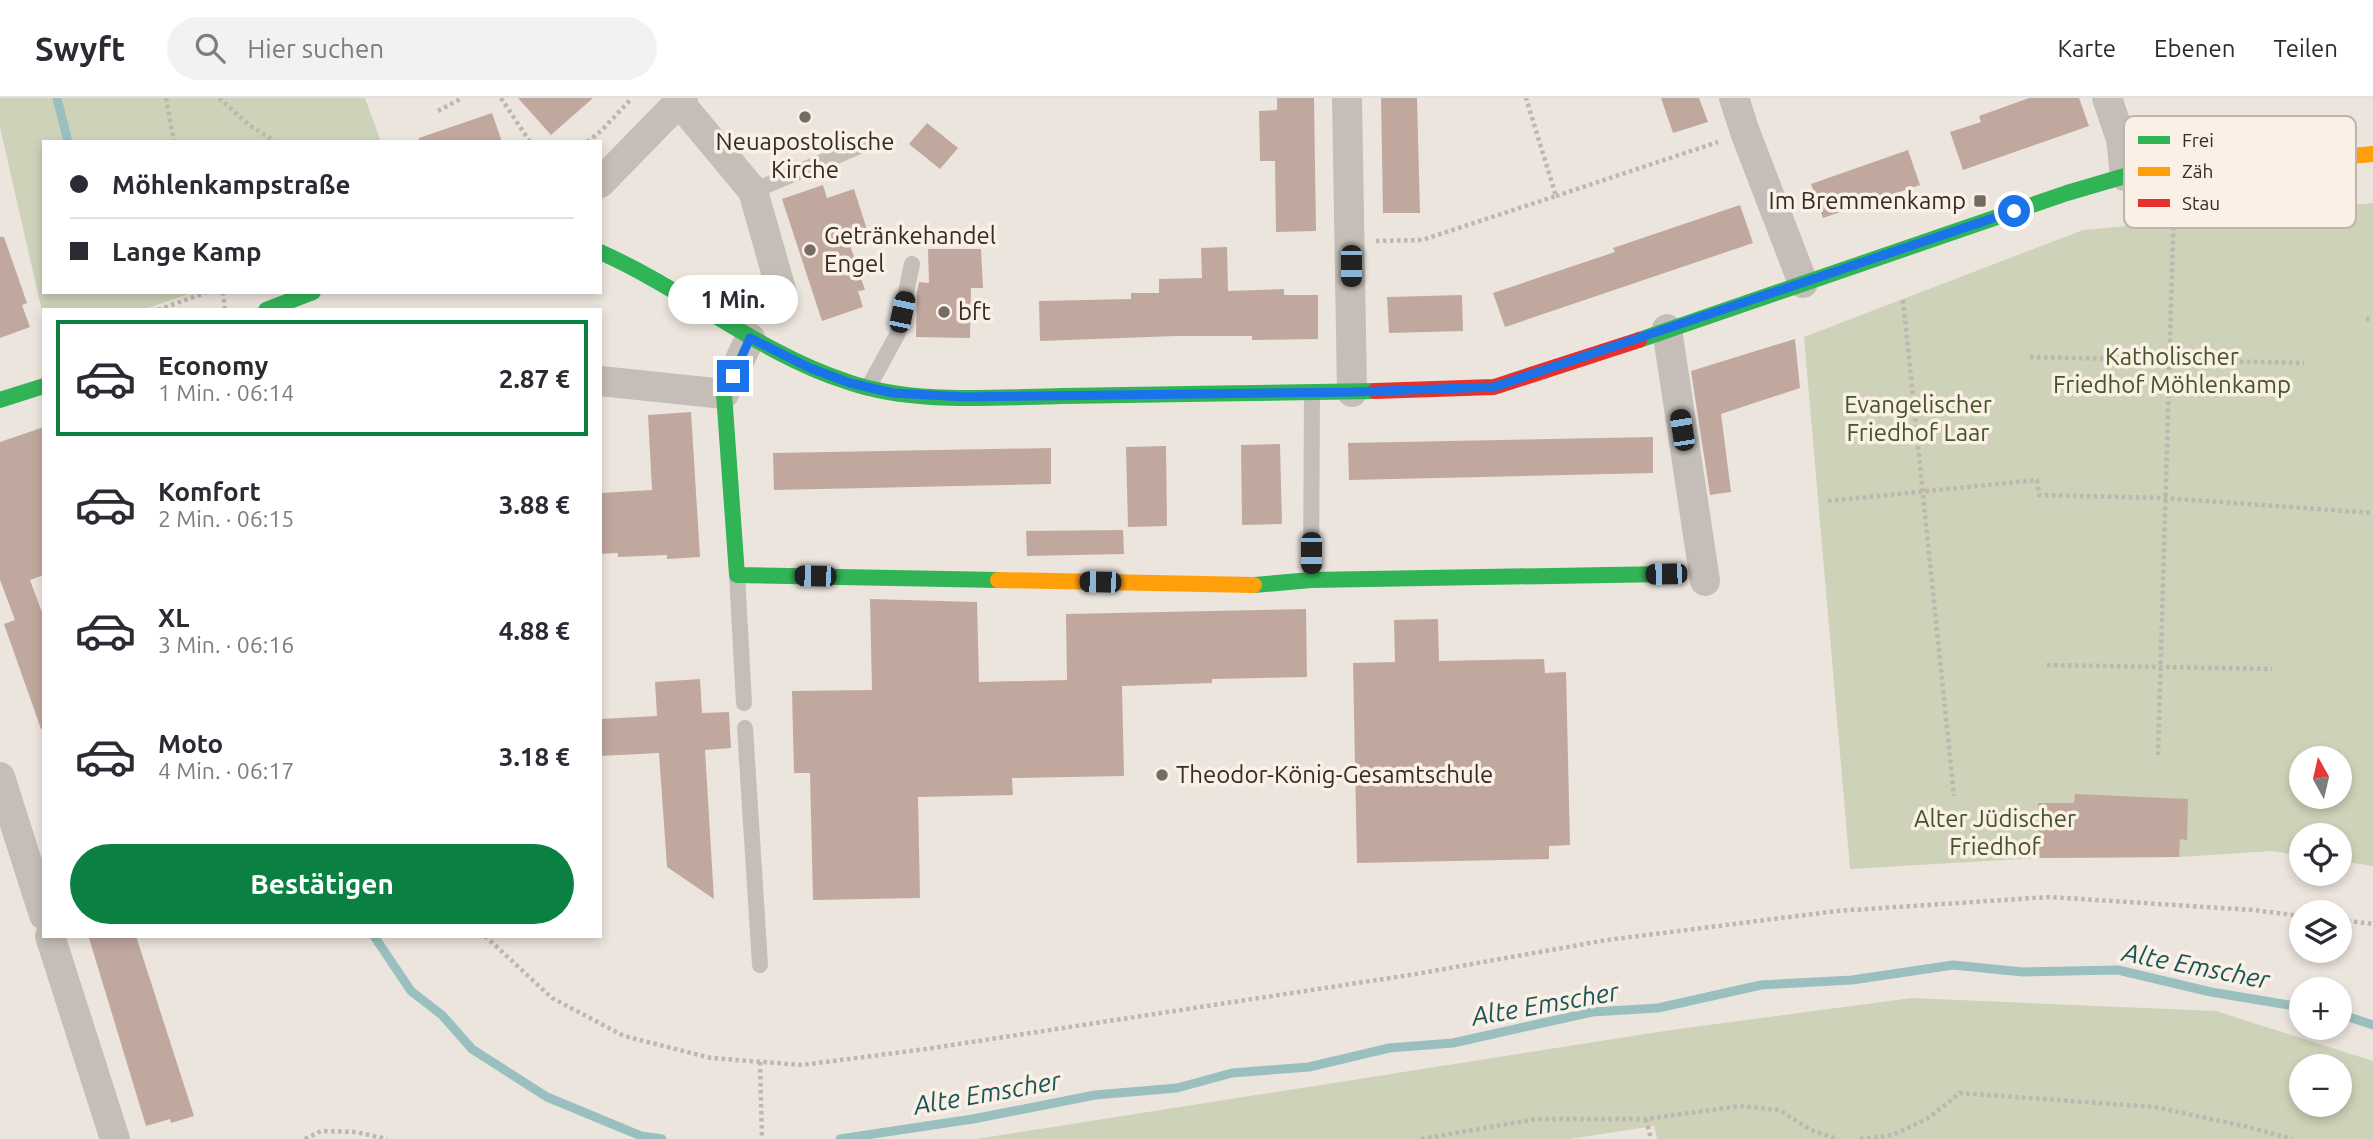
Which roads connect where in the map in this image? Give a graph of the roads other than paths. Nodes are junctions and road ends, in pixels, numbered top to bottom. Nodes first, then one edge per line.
1 (1347, 98) edge
2 (1734, 98) edge
3 (2107, 98) edge
4 (681, 100) edge
5 (867, 143) dead end
6 (2124, 164) edge
7 (2124, 176) edge
8 (602, 181) edge
9 (753, 191) junction
10 (602, 253) edge
11 (912, 264) dead end
12 (1803, 284) junction
13 (782, 293) dead end
14 (308, 294) edge
15 (271, 308) edge
16 (1667, 329) junction
17 (750, 338) junction
18 (602, 381) edge
19 (42, 387) edge
20 (869, 388) junction
21 (1352, 392) junction
22 (1312, 393) junction
23 (724, 394) junction
24 (0, 400) edge
25 (1666, 574) dead end
26 (737, 575) junction
27 (1311, 580) junction
28 (1705, 582) dead end
29 (744, 703) dead end
30 (745, 728) dead end
31 (0, 777) edge
32 (42, 909) edge
33 (51, 938) edge
34 (760, 965) dead end
35 (115, 1139) edge

1 - 21 street
2 - 12 street
3 - 6 street
4 - 8 street
4 - 9 street
5 - 9 lane
7 - 12 street
9 - 13 street
10 - 17 street
11 - 20 lane
12 - 16 street
14 - 15 street
16 - 21 street
16 - 28 street
17 - 20 street
17 - 23 street
18 - 23 street
19 - 24 street
20 - 22 street
21 - 22 street
22 - 27 lane
23 - 26 street
25 - 27 street
26 - 27 street
26 - 29 lane
30 - 34 lane
31 - 32 street
33 - 35 street

